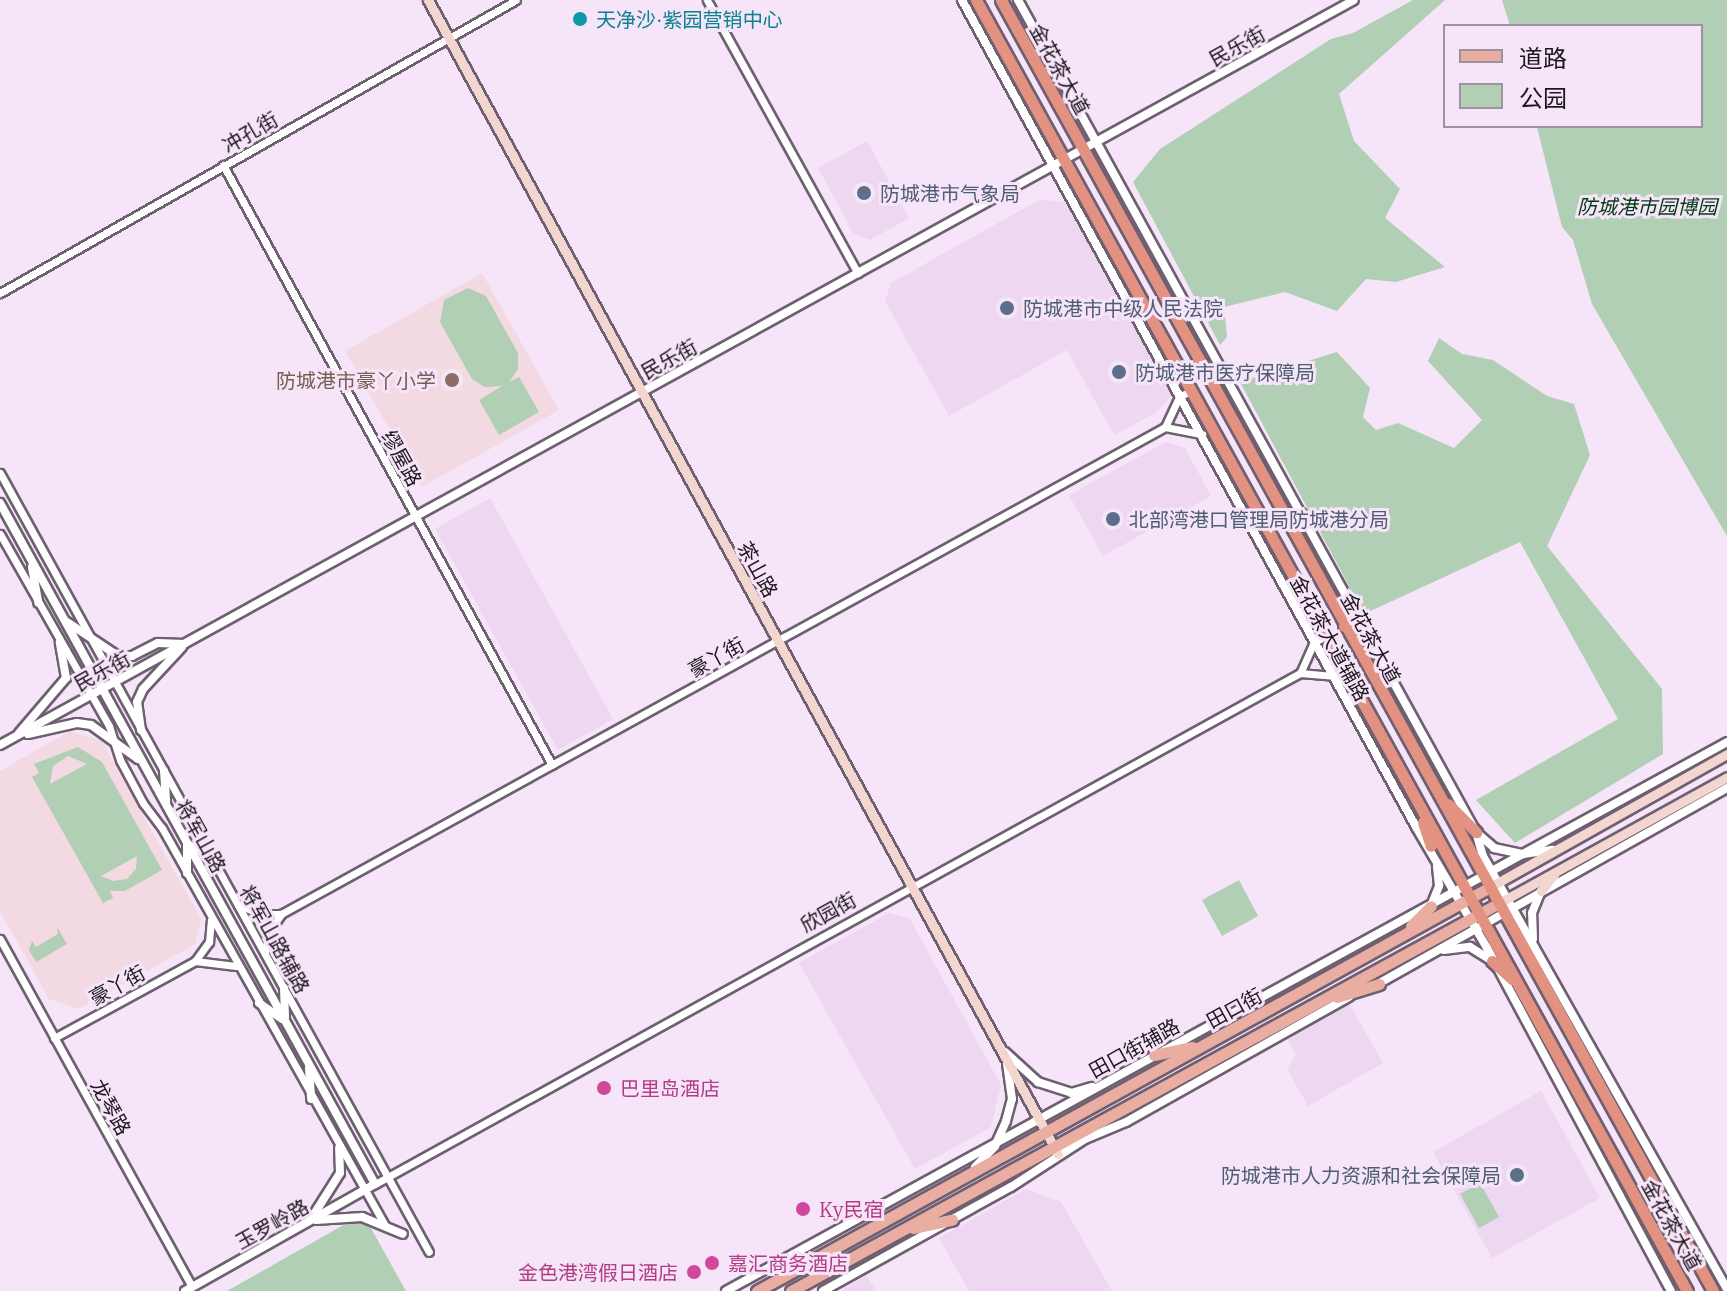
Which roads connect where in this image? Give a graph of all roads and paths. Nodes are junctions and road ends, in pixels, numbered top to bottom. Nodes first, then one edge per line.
1 (428, 0) edge
2 (516, 0) edge
3 (707, 0) edge
4 (962, 0) edge
5 (976, 0) edge
6 (1001, 0) edge
7 (1018, 0) edge
8 (1354, 0) edge
9 (448, 37) junction
10 (1096, 142) junction
11 (1083, 149) junction
12 (1058, 163) junction
13 (223, 165) junction
14 (858, 273) junction
15 (0, 293) edge
16 (1223, 374) junction
17 (1210, 381) junction
18 (1192, 390) junction
19 (641, 392) junction
20 (1179, 397) junction
21 (1165, 427) junction
22 (1213, 427) junction
23 (1200, 435) junction
24 (0, 473) edge
25 (0, 503) edge
26 (1300, 514) junction
27 (416, 517) junction
28 (1286, 521) junction
29 (0, 534) edge
30 (31, 559) junction
31 (38, 602) junction
32 (1358, 618) junction
33 (64, 619) junction
34 (1344, 626) junction
35 (1326, 636) junction
36 (89, 639) junction
37 (777, 642) junction
38 (1314, 642) junction
39 (60, 643) junction
40 (184, 644) junction
41 (1345, 669) junction
42 (1300, 673) junction
43 (1333, 676) junction
44 (112, 684) junction
45 (102, 689) junction
46 (92, 695) junction
47 (141, 730) junction
48 (16, 737) junction
49 (114, 741) junction
50 (1727, 742) edge
51 (0, 745) edge
52 (1727, 754) edge
53 (143, 763) junction
54 (552, 765) junction
55 (164, 771) junction
56 (1727, 777) edge
57 (1727, 788) edge
58 (1714, 789) junction
59 (1437, 793) junction
60 (1416, 798) junction
61 (1614, 802) junction
62 (167, 806) junction
63 (1620, 812) junction
64 (1476, 832) junction
65 (187, 843) junction
66 (1431, 846) junction
67 (1553, 850) junction
68 (1523, 854) junction
69 (213, 859) junction
70 (1564, 866) junction
71 (187, 873) junction
72 (1491, 880) junction
73 (910, 884) junction
74 (1541, 891) junction
75 (1464, 895) junction
76 (238, 905) junction
77 (1505, 905) junction
78 (1431, 906) junction
79 (281, 914) junction
80 (211, 917) junction
81 (1477, 920) junction
82 (1399, 937) junction
83 (0, 939) edge
84 (1536, 951) junction
85 (1435, 953) junction
86 (265, 954) junction
87 (195, 961) junction
88 (1492, 961) junction
89 (239, 968) junction
90 (1379, 984) junction
91 (1518, 984) junction
92 (284, 988) junction
93 (259, 1003) junction
94 (1309, 1006) junction
95 (286, 1022) junction
96 (54, 1038) junction
97 (1205, 1044) junction
98 (1005, 1052) junction
99 (1154, 1055) junction
100 (308, 1063) junction
101 (1101, 1084) junction
102 (311, 1099) junction
103 (1043, 1127) junction
104 (995, 1146) junction
105 (339, 1148) junction
106 (1056, 1150) junction
107 (969, 1174) junction
108 (388, 1177) junction
109 (375, 1184) junction
110 (365, 1190) junction
111 (1672, 1190) junction
112 (1661, 1196) junction
113 (1641, 1207) junction
114 (1628, 1214) junction
115 (311, 1220) junction
116 (952, 1220) junction
117 (384, 1224) junction
118 (900, 1231) junction
119 (403, 1234) dead end
120 (429, 1252) dead end
121 (1727, 1289) edge
122 (190, 1290) edge
123 (726, 1291) edge
124 (757, 1291) edge
125 (791, 1291) edge
126 (823, 1291) edge
127 (1671, 1291) edge
128 (1687, 1291) edge
129 (1713, 1291) edge

1 - 9 main road, 茶山路
2 - 9 street, 冲孔街
3 - 14 street
4 - 12 street, 金花茶大道辅路
5 - 12 highway, 金花茶大道
6 - 11 highway, 金花茶大道
7 - 10 street, 金花茶大道辅路
8 - 10 street, 民乐街
9 - 13 street, 冲孔街
9 - 19 main road, 茶山路
10 - 11 street, 民乐街
10 - 16 street, 金花茶大道辅路
11 - 12 street, 民乐街
11 - 17 highway, 金花茶大道
12 - 14 street, 民乐街
12 - 18 highway, 金花茶大道
12 - 20 street, 金花茶大道辅路
13 - 15 street, 冲孔街
13 - 27 street, 缪屋路
14 - 19 street, 民乐街
16 - 17 street
16 - 26 street, 金花茶大道辅路
17 - 28 highway, 金花茶大道
18 - 20 street
18 - 22 highway, 金花茶大道
19 - 27 street, 民乐街
19 - 37 main road, 茶山路
20 - 21 street
20 - 23 street, 金花茶大道辅路
21 - 23 street
21 - 37 street, 豪丫街
22 - 23 street
22 - 35 highway, 金花茶大道
23 - 38 street, 金花茶大道辅路
24 - 36 street, 将军山路辅路
25 - 30 street, 将军山路
26 - 28 highway
26 - 32 street, 金花茶大道辅路
27 - 40 street, 民乐街
27 - 54 street, 缪屋路
28 - 34 highway, 金花茶大道
29 - 31 street
30 - 31 street
30 - 33 street, 将军山路
31 - 39 street
32 - 34 highway
32 - 64 street, 金花茶大道辅路
33 - 36 street
33 - 45 street, 将军山路
34 - 59 highway, 金花茶大道
35 - 38 street
35 - 41 highway, 金花茶大道
36 - 40 street
36 - 44 street, 将军山路辅路
37 - 54 street, 豪丫街
37 - 73 main road, 茶山路
38 - 42 street
38 - 43 street, 金花茶大道辅路
39 - 46 street
39 - 48 street
40 - 44 street, 民乐街
40 - 47 street
41 - 43 street
41 - 60 highway, 金花茶大道
42 - 43 street
42 - 73 street, 欣园街
43 - 66 street, 金花茶大道辅路
44 - 45 street, 民乐街
44 - 47 street, 将军山路辅路
45 - 46 street, 民乐街
45 - 53 street, 将军山路
46 - 48 street, 民乐街
46 - 49 street
47 - 55 street, 将军山路辅路
48 - 49 street
48 - 51 street, 民乐街
49 - 53 street
49 - 71 street
50 - 61 street
52 - 63 main road, 田口街
53 - 62 street, 将军山路
54 - 79 street, 豪丫街
55 - 62 street
55 - 69 street, 将军山路辅路
56 - 58 main road, 田口街
57 - 58 street
58 - 70 main road, 田口街
58 - 74 street
59 - 64 highway
59 - 72 highway, 金花茶大道
60 - 66 highway
60 - 75 highway, 金花茶大道
61 - 63 main road
61 - 68 street
62 - 65 street, 将军山路
63 - 67 main road, 田口街
64 - 68 street
64 - 72 street, 金花茶大道辅路
65 - 69 street
65 - 71 street
65 - 95 street, 将军山路
66 - 75 street, 金花茶大道辅路
66 - 78 street
67 - 68 street
67 - 72 main road, 田口街
68 - 72 street
69 - 76 street, 将军山路辅路
70 - 74 main road
70 - 77 main road, 田口街
71 - 80 street
72 - 75 main road, 田口街
72 - 77 highway, 金花茶大道
73 - 98 main road, 茶山路
73 - 108 street, 欣园街
74 - 77 street
74 - 84 street
75 - 78 street, 田口街辅路
75 - 81 highway, 金花茶大道
75 - 82 main road, 田口街
76 - 79 street
76 - 86 street, 将军山路辅路
77 - 81 main road, 田口街
77 - 84 street
77 - 112 highway, 金花茶大道
78 - 82 main road
78 - 99 street, 田口街辅路
79 - 86 street
80 - 87 street
80 - 89 street
81 - 85 street
81 - 88 street
81 - 91 highway, 金花茶大道
81 - 94 main road, 田口街
82 - 97 main road, 田口街
83 - 96 street, 龙琴路
84 - 111 street
85 - 88 street
85 - 90 street
86 - 92 street, 将军山路辅路
87 - 89 street
87 - 96 street, 豪丫街
88 - 91 highway
88 - 114 street
89 - 93 street
90 - 94 main road
90 - 106 street
91 - 113 highway, 金花茶大道
92 - 95 street
92 - 108 street, 将军山路辅路
93 - 95 street
93 - 102 street
94 - 106 main road, 田口街
95 - 100 street, 将军山路
96 - 122 street, 龙琴路
97 - 99 main road
97 - 103 main road, 田口街
98 - 101 street
98 - 103 main road, 茶山路
98 - 104 street
99 - 101 street, 田口街辅路
100 - 102 street
100 - 109 street, 将军山路
101 - 103 street, 田口街辅路
102 - 105 street
103 - 104 street, 田口街辅路
103 - 106 main road, 茶山路
103 - 107 main road, 田口街
104 - 107 street
104 - 123 street, 田口街辅路
105 - 110 street
105 - 115 street
106 - 116 street
106 - 118 main road, 田口街
107 - 124 main road, 田口街
108 - 109 street, 欣园街
108 - 120 street, 将军山路辅路
109 - 110 street, 玉罗岭路
110 - 115 street, 玉罗岭路
110 - 117 street
111 - 112 highway
111 - 121 street
112 - 129 highway, 金花茶大道
113 - 114 highway
113 - 128 highway, 金花茶大道
114 - 127 street
115 - 117 street
115 - 122 street, 玉罗岭路
116 - 118 main road
116 - 126 street
117 - 119 street
118 - 125 main road, 田口街

